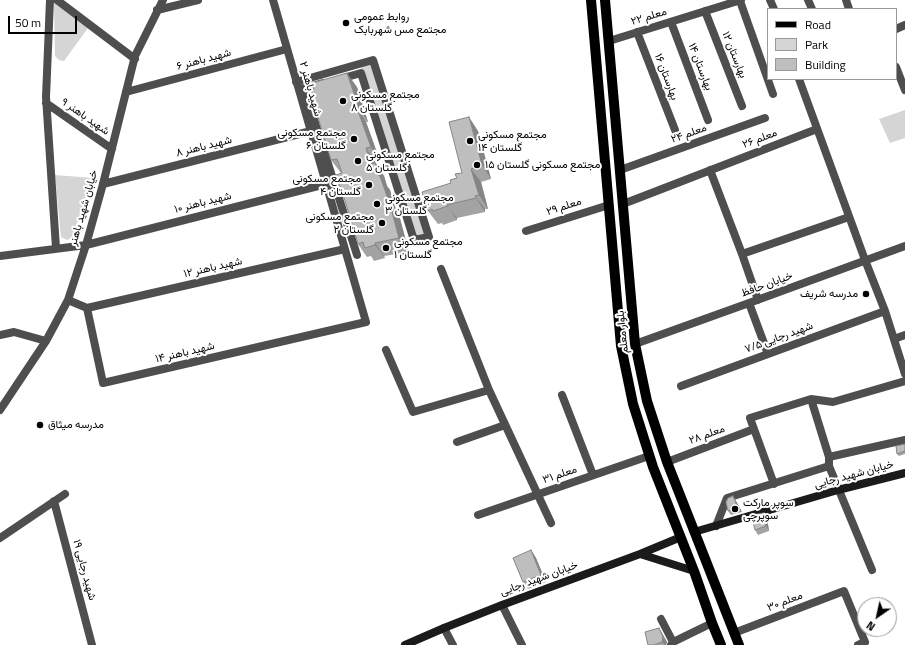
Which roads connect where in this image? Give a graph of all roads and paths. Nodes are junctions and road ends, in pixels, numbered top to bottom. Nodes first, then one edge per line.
1 (50, 0) edge
2 (56, 0) edge
3 (163, 0) edge
4 (198, 0) edge
5 (273, 0) edge
6 (590, 0) edge
7 (605, 0) edge
8 (740, 0) edge
9 (726, 2) edge
10 (157, 10) junction
11 (705, 11) junction
12 (671, 22) junction
13 (637, 32) junction
14 (609, 41) junction
15 (287, 49) junction
16 (135, 59) junction
17 (358, 64) junction
18 (897, 70) edge
19 (361, 73) junction
20 (767, 77) edge
21 (768, 80) edge
22 (799, 80) edge
23 (300, 87) junction
24 (905, 90) edge
25 (126, 92) junction
26 (773, 94) dead end
27 (46, 103) junction
28 (742, 106) dead end
29 (765, 118) dead end
30 (708, 120) dead end
31 (616, 124) junction
32 (602, 127) junction
33 (817, 129) junction
34 (675, 130) dead end
35 (311, 132) junction
36 (112, 149) junction
37 (620, 170) junction
38 (710, 170) junction
39 (103, 184) junction
40 (326, 184) junction
41 (623, 204) junction
42 (609, 205) junction
43 (849, 217) junction
44 (526, 231) dead end
45 (86, 244) junction
46 (905, 246) edge
47 (56, 248) junction
48 (345, 249) junction
49 (742, 254) junction
50 (356, 255) edge
51 (0, 256) edge
52 (865, 260) junction
53 (441, 269) dead end
54 (68, 300) junction
55 (758, 300) junction
56 (749, 304) junction
57 (87, 308) junction
58 (885, 311) junction
59 (366, 322) joint
60 (0, 335) edge
61 (905, 335) edge
62 (894, 339) junction
63 (46, 341) junction
64 (636, 344) junction
65 (386, 350) dead end
66 (768, 354) junction
67 (905, 374) edge
68 (905, 382) edge
69 (681, 386) dead end
70 (489, 390) junction
71 (562, 396) dead end
72 (811, 399) junction
73 (0, 410) edge
74 (505, 425) junction
75 (754, 429) junction
76 (905, 440) edge
77 (457, 442) dead end
78 (649, 456) junction
79 (829, 457) junction
80 (667, 462) junction
81 (829, 466) junction
82 (905, 473) edge
83 (593, 475) junction
84 (774, 484) junction
85 (838, 490) junction
86 (65, 494) dead end
87 (538, 494) junction
88 (54, 501) junction
89 (478, 515) dead end
90 (551, 523) dead end
91 (716, 526) junction
92 (694, 532) junction
93 (681, 537) junction
94 (0, 538) edge
95 (640, 554) junction
96 (872, 570) dead end
97 (694, 571) junction
98 (502, 605) junction
99 (661, 619) dead end
100 (712, 623) junction
101 (444, 628) junction
102 (734, 633) junction
103 (672, 644) edge
104 (92, 645) edge
105 (405, 645) edge
106 (453, 645) edge
107 (522, 645) edge
108 (721, 645) edge
109 (738, 645) edge
110 (858, 645) edge

1 - 27 street
2 - 16 street
3 - 10 street, خیابان شهید باهنر
4 - 10 street
5 - 15 street, شهید باهنر ۲
6 - 32 main road, بلوار معلم
7 - 14 main road, بلوار معلم
8 - 9 street, معلم ۲۲
8 - 20 street
9 - 11 street, معلم ۲۲
10 - 16 street, خیابان شهید باهنر
11 - 12 street, معلم ۲۲
11 - 28 street, بهارستان ۱۲
12 - 13 street, معلم ۲۲
12 - 30 street, بهارستان ۱۴
13 - 14 street, معلم ۲۲
13 - 34 street, بهارستان ۱۶
14 - 31 main road, بلوار معلم
15 - 23 street, شهید باهنر ۲
15 - 25 street, شهید باهنر ۶
16 - 25 street, خیابان شهید باهنر
17 - 19 street
17 - 19 street
17 - 23 street
18 - 24 street
19 - 23 street
21 - 26 street
22 - 33 street
23 - 35 street, شهید باهنر ۲
23 - 50 street
25 - 36 street, خیابان شهید باهنر
27 - 36 street, شهید باهنر ۹
27 - 47 street
29 - 37 street, معلم ۲۴
31 - 32 main road
31 - 37 main road, بلوار معلم
32 - 42 main road, بلوار معلم
33 - 38 street, معلم ۲۶
33 - 43 street
35 - 39 street, شهید باهنر ۸
35 - 40 street, شهید باهنر ۲
36 - 39 street, خیابان شهید باهنر
37 - 41 main road, بلوار معلم
38 - 41 street, معلم ۲۶
38 - 49 street
39 - 45 street, خیابان شهید باهنر
40 - 45 street, شهید باهنر ۱۰
40 - 48 street, شهید باهنر ۲
41 - 64 main road, بلوار معلم
42 - 44 street, معلم ۲۹
42 - 78 main road, بلوار معلم
43 - 49 street
43 - 52 street
45 - 47 street, شهید باهنر ۱۰
45 - 54 street, خیابان شهید باهنر
46 - 52 street, خیابان حافظ
47 - 51 street, شهید باهنر ۱۰
48 - 57 street, شهید باهنر ۱۲
48 - 59 street, شهید باهنر ۲
49 - 55 street
52 - 55 street, خیابان حافظ
52 - 58 street
53 - 70 street
54 - 57 street
54 - 63 street, خیابان شهید باهنر
55 - 56 street, خیابان حافظ
56 - 64 street, خیابان حافظ
56 - 66 street
57 - 59 street, شهید باهنر ۱۴
58 - 62 street
58 - 66 street, شهید رجایی ۷/۵
60 - 63 street
61 - 62 street
62 - 67 street
63 - 73 street, خیابان شهید باهنر
64 - 80 main road, بلوار معلم
65 - 70 street
66 - 69 street, شهید رجایی ۷/۵
68 - 72 street
70 - 74 street
71 - 83 street
72 - 75 street
72 - 79 street
74 - 77 street
74 - 87 street
75 - 80 street, معلم ۲۸
75 - 84 street
76 - 79 street
78 - 83 street, معلم ۳۱
78 - 93 main road, بلوار معلم
79 - 81 street
80 - 92 main road, بلوار معلم
81 - 84 street
81 - 85 street
82 - 85 street, خیابان شهید رجایی
83 - 87 street, معلم ۳۱
84 - 91 street
85 - 91 street, خیابان شهید رجایی
85 - 96 street
86 - 88 street
87 - 89 street, معلم ۳۱
87 - 90 street
88 - 94 street
88 - 104 street, شهید رجایی ۱۹
91 - 92 street, خیابان شهید رجایی
92 - 93 main road
92 - 102 main road, بلوار معلم
93 - 95 street, خیابان شهید رجایی
93 - 97 main road, بلوار معلم
95 - 97 street
95 - 98 street, خیابان شهید رجایی
97 - 100 main road, بلوار معلم
98 - 101 street, خیابان شهید رجایی
98 - 107 street
99 - 103 street
100 - 103 street
100 - 108 main road, بلوار معلم
101 - 105 street, خیابان شهید رجایی
101 - 106 street
102 - 109 main road, بلوار معلم
102 - 110 street, معلم ۳۰

